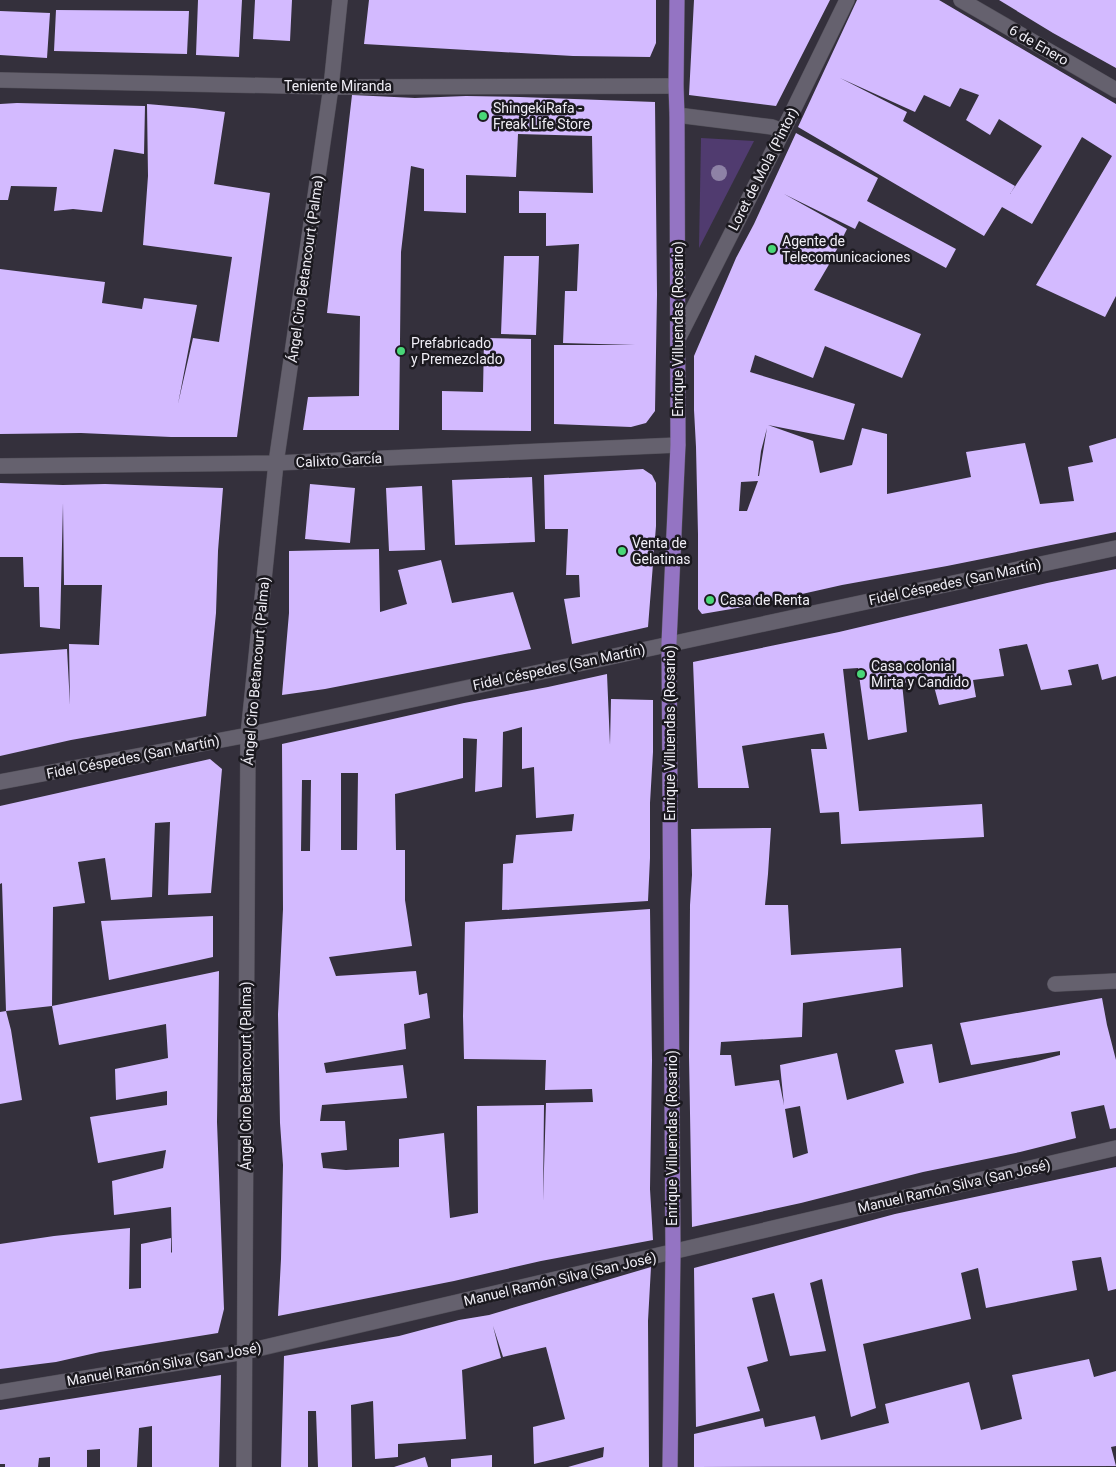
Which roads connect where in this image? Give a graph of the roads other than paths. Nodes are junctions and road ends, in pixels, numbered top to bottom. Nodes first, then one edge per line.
1 (340, 0) edge
2 (677, 0) edge
3 (847, 0) edge
4 (962, 0) edge
5 (0, 80) edge
6 (332, 86) junction
7 (676, 86) junction
8 (1116, 90) edge
9 (677, 115) junction
10 (783, 131) junction
11 (678, 337) junction
12 (678, 445) junction
13 (276, 463) junction
14 (0, 466) edge
15 (1116, 548) edge
16 (669, 643) junction
17 (248, 735) junction
18 (0, 782) edge
19 (1116, 981) edge
20 (1055, 984) dead end
21 (1116, 1148) edge
22 (673, 1252) junction
23 (244, 1352) junction
24 (0, 1392) edge
25 (244, 1467) edge
26 (670, 1467) edge

1 - 6 street, Ángel Ciro Betancourt (Palma)
2 - 7 main road, Enrique Villuendas (Rosario)
3 - 10 street, Loret de Mola (Pintor)
4 - 8 street, 6 de Enero
5 - 6 street, Teniente Miranda
6 - 7 street, Teniente Miranda
6 - 13 street, Ángel Ciro Betancourt (Palma)
7 - 9 main road, Enrique Villuendas (Rosario)
9 - 10 street
9 - 11 main road, Enrique Villuendas (Rosario)
10 - 11 street, Loret de Mola (Pintor)
11 - 12 main road, Enrique Villuendas (Rosario)
12 - 13 street, Calixto García
12 - 16 main road, Enrique Villuendas (Rosario)
13 - 14 street, Calixto García
13 - 17 street, Ángel Ciro Betancourt (Palma)
15 - 16 street, Fidel Céspedes (San Martín)
16 - 17 street, Fidel Céspedes (San Martín)
16 - 22 main road, Enrique Villuendas (Rosario)
17 - 18 street, Fidel Céspedes (San Martín)
17 - 23 street, Ángel Ciro Betancourt (Palma)
19 - 20 street
21 - 22 street, Manuel Ramón Silva (San José)
22 - 23 street, Manuel Ramón Silva (San José)
22 - 26 main road, Enrique Villuendas (Rosario)
23 - 24 street, Manuel Ramón Silva (San José)
23 - 25 street, Ángel Ciro Betancourt (Palma)

